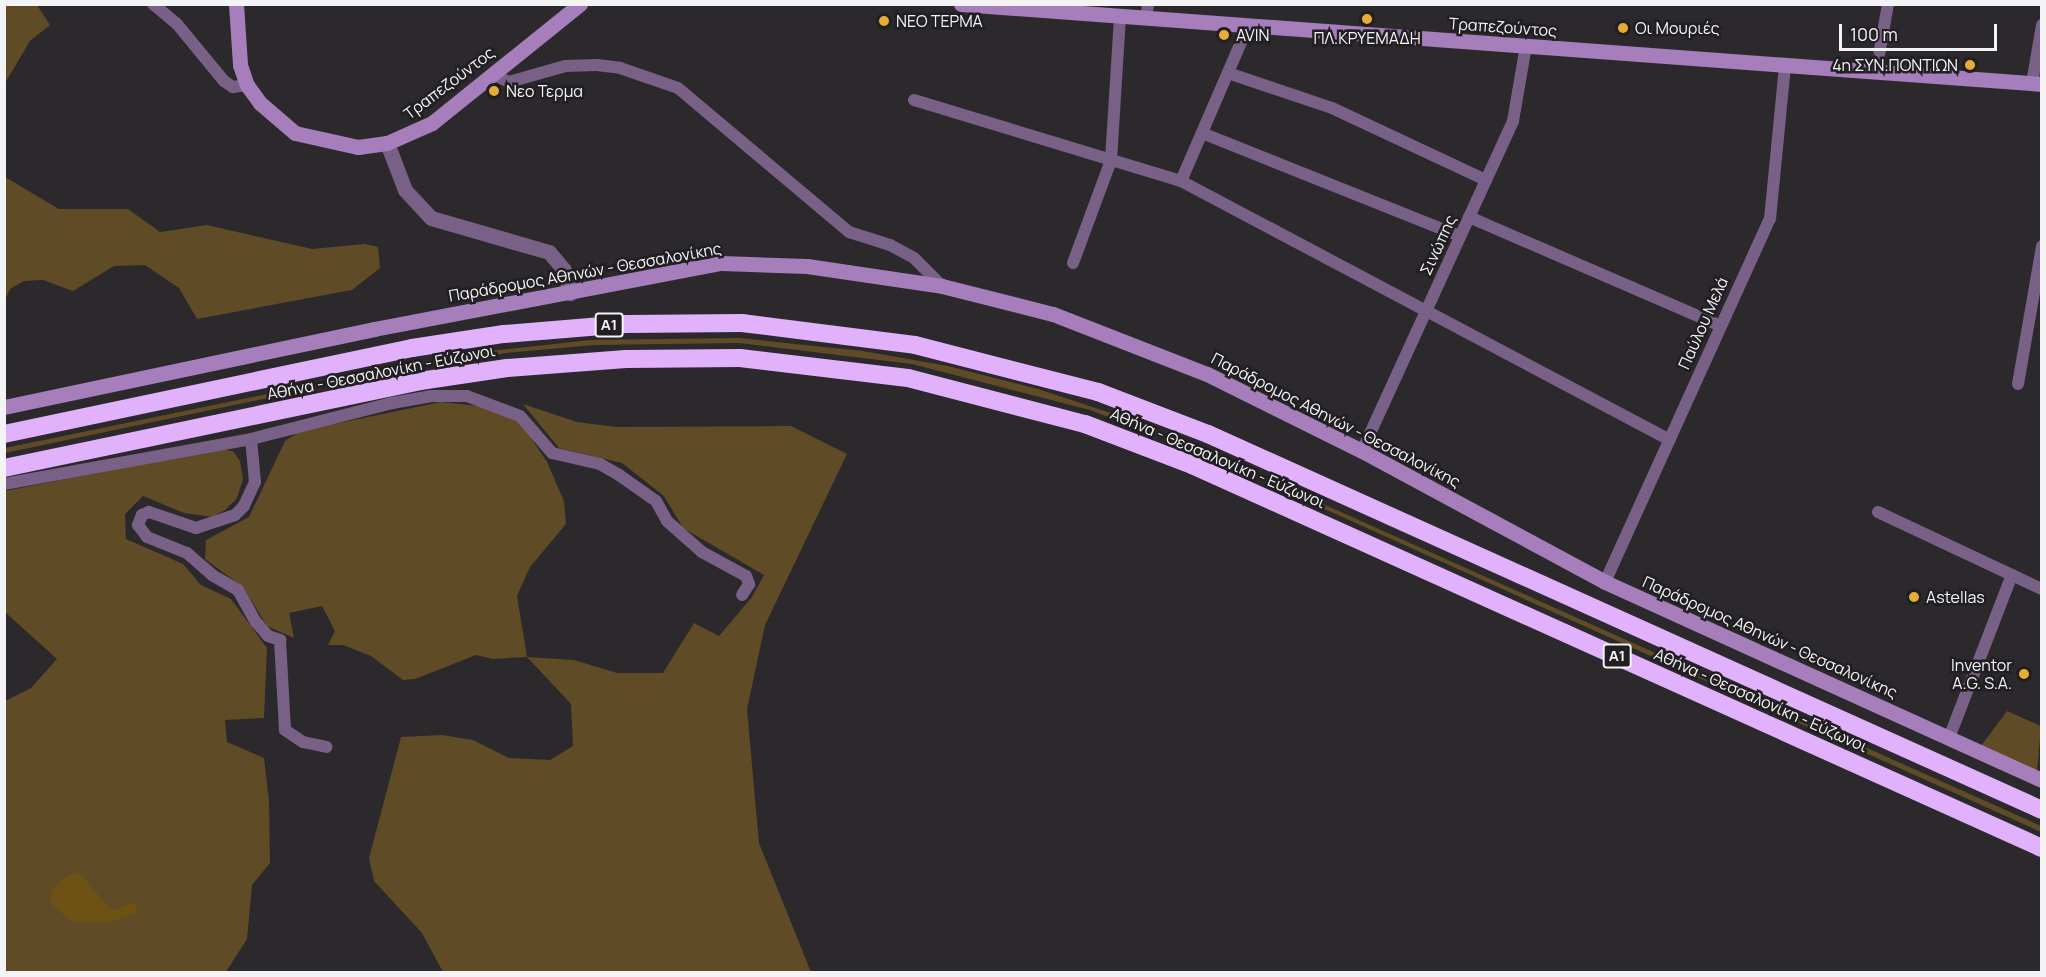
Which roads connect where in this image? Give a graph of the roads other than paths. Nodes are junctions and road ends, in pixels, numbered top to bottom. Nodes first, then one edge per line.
1 (153, 4) edge
2 (236, 4) edge
3 (580, 4) edge
4 (961, 4) edge
5 (1888, 4) edge
6 (1147, 12) edge
7 (1120, 16) junction
8 (2042, 25) edge
9 (1248, 26) junction
10 (1526, 46) junction
11 (1785, 65) junction
12 (1876, 72) junction
13 (1228, 73) junction
14 (493, 74) junction
15 (2037, 83) edge
16 (247, 85) junction
17 (914, 100) dead end
18 (1202, 133) junction
19 (387, 143) junction
20 (1111, 160) junction
21 (1486, 180) junction
22 (1181, 181) junction
23 (1469, 217) junction
24 (1460, 236) junction
25 (2042, 246) edge
26 (1073, 263) dead end
27 (942, 286) junction
28 (570, 293) junction
29 (1426, 311) junction
30 (1719, 325) junction
31 (2018, 384) dead end
32 (4, 407) edge
33 (4, 434) edge
34 (251, 439) junction
35 (1670, 440) junction
36 (1362, 451) junction
37 (4, 468) edge
38 (4, 484) edge
39 (1878, 512) dead end
40 (2012, 575) junction
41 (1605, 582) junction
42 (2042, 589) edge
43 (742, 595) dead end
44 (1949, 738) junction
45 (326, 747) dead end
46 (2042, 780) edge
47 (2042, 810) edge
48 (2042, 848) edge

1 - 16 street
2 - 16 main road, Τραπεζούντος
3 - 14 main road, Τραπεζούντος
4 - 7 main road, Τραπεζούντος
5 - 12 street
6 - 7 main road, Τραπεζούντος
6 - 9 main road, Τραπεζούντος
7 - 20 street
8 - 15 street
9 - 10 main road, Τραπεζούντος
9 - 13 street
10 - 11 main road, Τραπεζούντος
10 - 21 street, Σινώπης
11 - 12 main road, Τραπεζούντος
11 - 30 street, Παύλου Μελά
12 - 15 main road, Τραπεζούντος
13 - 18 street
13 - 21 street
14 - 19 main road, Τραπεζούντος
14 - 27 street
16 - 19 main road, Τραπεζούντος
17 - 20 street
18 - 22 street
18 - 24 street
19 - 28 street
20 - 22 street
20 - 26 street
21 - 23 street, Σινώπης
22 - 29 street
23 - 24 street, Σινώπης
23 - 30 street
24 - 29 street, Σινώπης
25 - 31 street
27 - 28 main road, Παράδρομος Αθηνών - Θεσσαλονίκης
27 - 36 main road, Παράδρομος Αθηνών - Θεσσαλονίκης
28 - 32 main road, Παράδρομος Αθηνών - Θεσσαλονίκης
29 - 35 street
29 - 36 street, Σινώπης
30 - 35 street, Παύλου Μελά
33 - 47 highway, Αθήνα - Θεσσαλονίκη - Εύζωνοι / Α1
34 - 38 street
34 - 43 street
34 - 45 street
35 - 41 street, Παύλου Μελά
36 - 41 main road, Παράδρομος Αθηνών - Θεσσαλονίκης
37 - 48 highway, Αθήνα - Θεσσαλονίκη - Εύζωνοι / Α1
39 - 40 street
40 - 42 street
40 - 44 street
41 - 44 main road, Παράδρομος Αθηνών - Θεσσαλονίκης
44 - 46 main road, Παράδρομος Αθηνών - Θεσσαλονίκης

